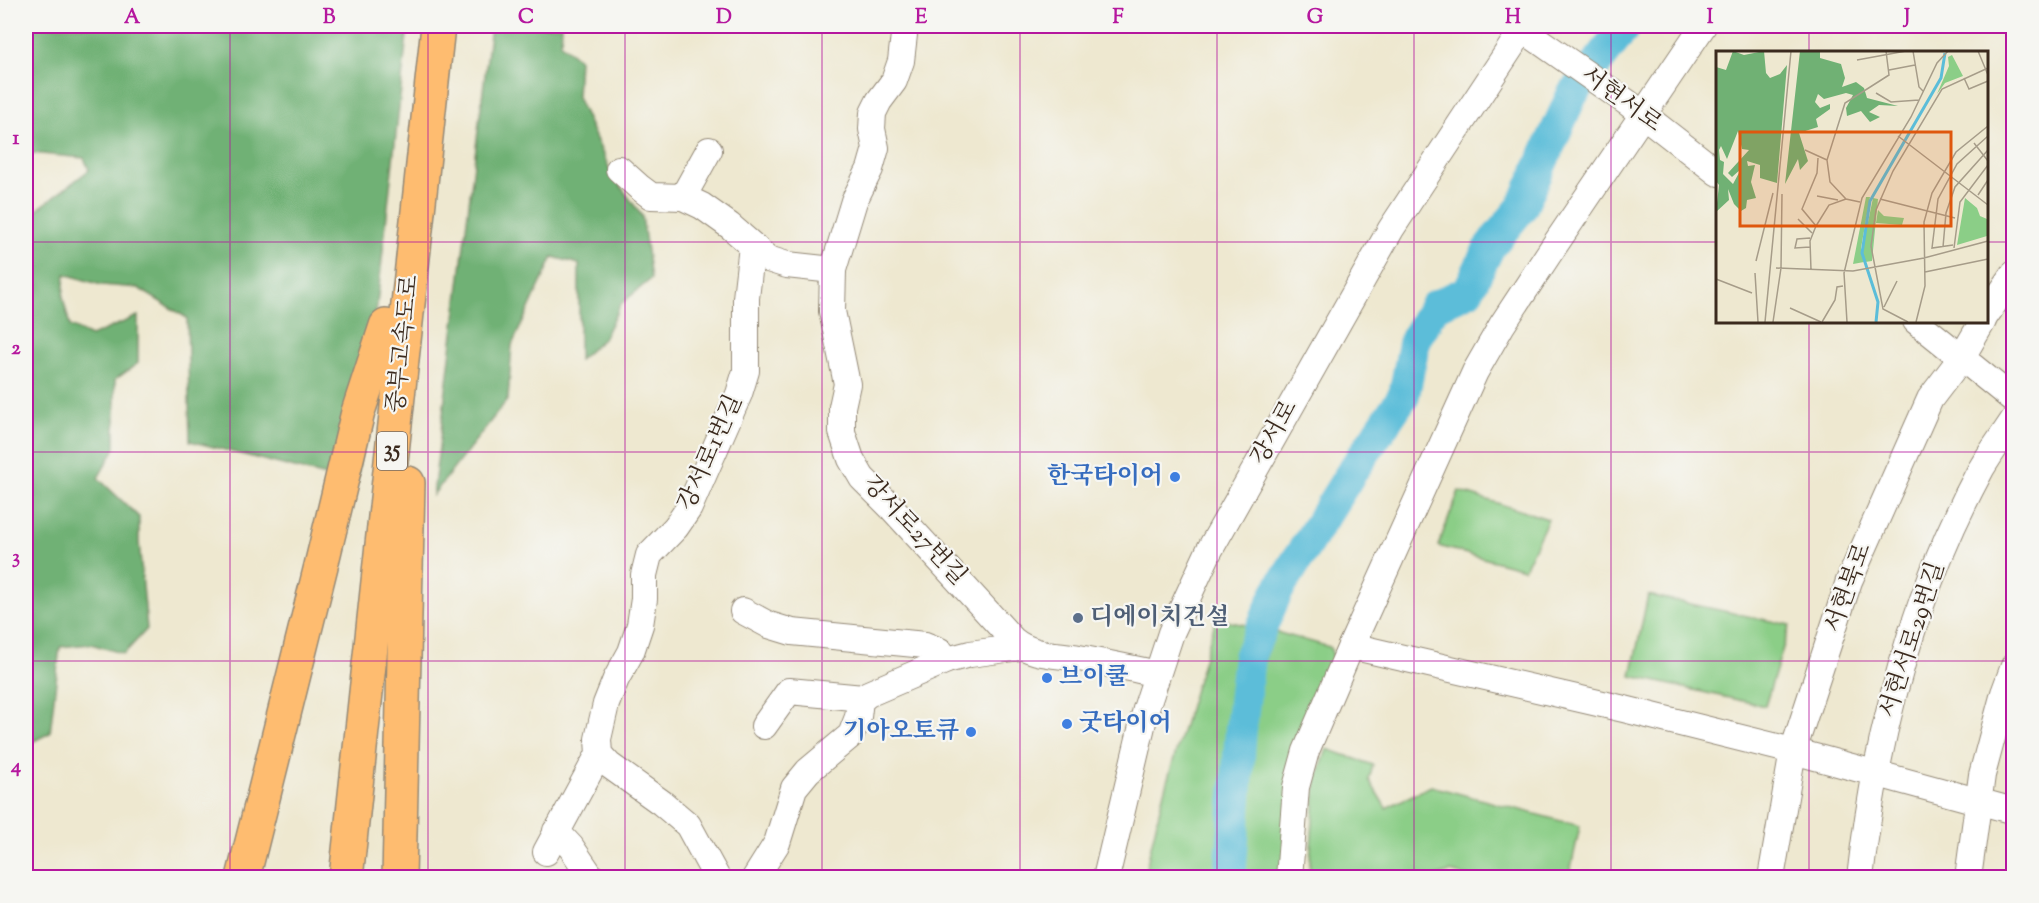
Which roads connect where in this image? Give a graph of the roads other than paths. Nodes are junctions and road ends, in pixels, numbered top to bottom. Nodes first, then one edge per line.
1 (418, 26) edge
2 (438, 26) edge
3 (904, 26) edge
4 (1703, 26) edge
5 (1524, 27) edge
6 (1635, 108) junction
7 (710, 150) dead end
8 (619, 169) dead end
9 (1716, 171) edge
10 (683, 197) junction
11 (752, 246) junction
12 (833, 270) junction
13 (2013, 274) edge
14 (1988, 312) edge
15 (1917, 322) edge
16 (1982, 322) edge
17 (396, 328) junction
18 (1962, 357) junction
19 (2013, 400) edge
20 (2013, 419) edge
21 (742, 611) dead end
22 (1351, 646) junction
23 (1021, 647) junction
24 (947, 660) junction
25 (2013, 666) edge
26 (1158, 674) junction
27 (863, 698) junction
28 (764, 726) dead end
29 (1793, 751) junction
30 (599, 754) junction
31 (1875, 774) junction
32 (1978, 802) junction
33 (2013, 811) edge
34 (243, 878) edge
35 (327, 878) edge
36 (346, 878) edge
37 (399, 878) edge
38 (592, 878) edge
39 (717, 878) edge
40 (755, 878) edge
41 (1106, 878) edge
42 (1288, 878) edge
43 (1771, 878) edge
44 (1860, 878) edge
45 (1968, 878) edge

1 - 17 highway, 중부고속도로 / 35
2 - 17 highway, 중부고속도로 / 35
3 - 12 street, 강서로27번길
4 - 6 street
5 - 6 street, 서현서로
5 - 26 street, 강서로
6 - 9 street, 서현서로
6 - 22 street
7 - 10 street
8 - 10 street
10 - 11 street
11 - 12 street
11 - 30 street, 강서로1번길
12 - 23 street, 강서로27번길
13 - 14 street
15 - 18 street
16 - 18 street, 서현북로
17 - 34 highway
17 - 35 highway, 중부고속도로 / 35
17 - 36 highway, 중부고속도로 / 35
17 - 37 highway
18 - 19 street
18 - 29 street, 서현북로
20 - 31 street, 서현서로29번길
21 - 24 street
22 - 29 street
22 - 42 street
23 - 24 street
23 - 26 street
24 - 27 street
25 - 32 street
26 - 41 street, 강서로
27 - 28 street
27 - 40 street
29 - 31 street
29 - 43 street, 서현북로
30 - 38 street
30 - 39 street
31 - 32 street
31 - 44 street, 서현서로29번길
32 - 33 street
32 - 45 street

